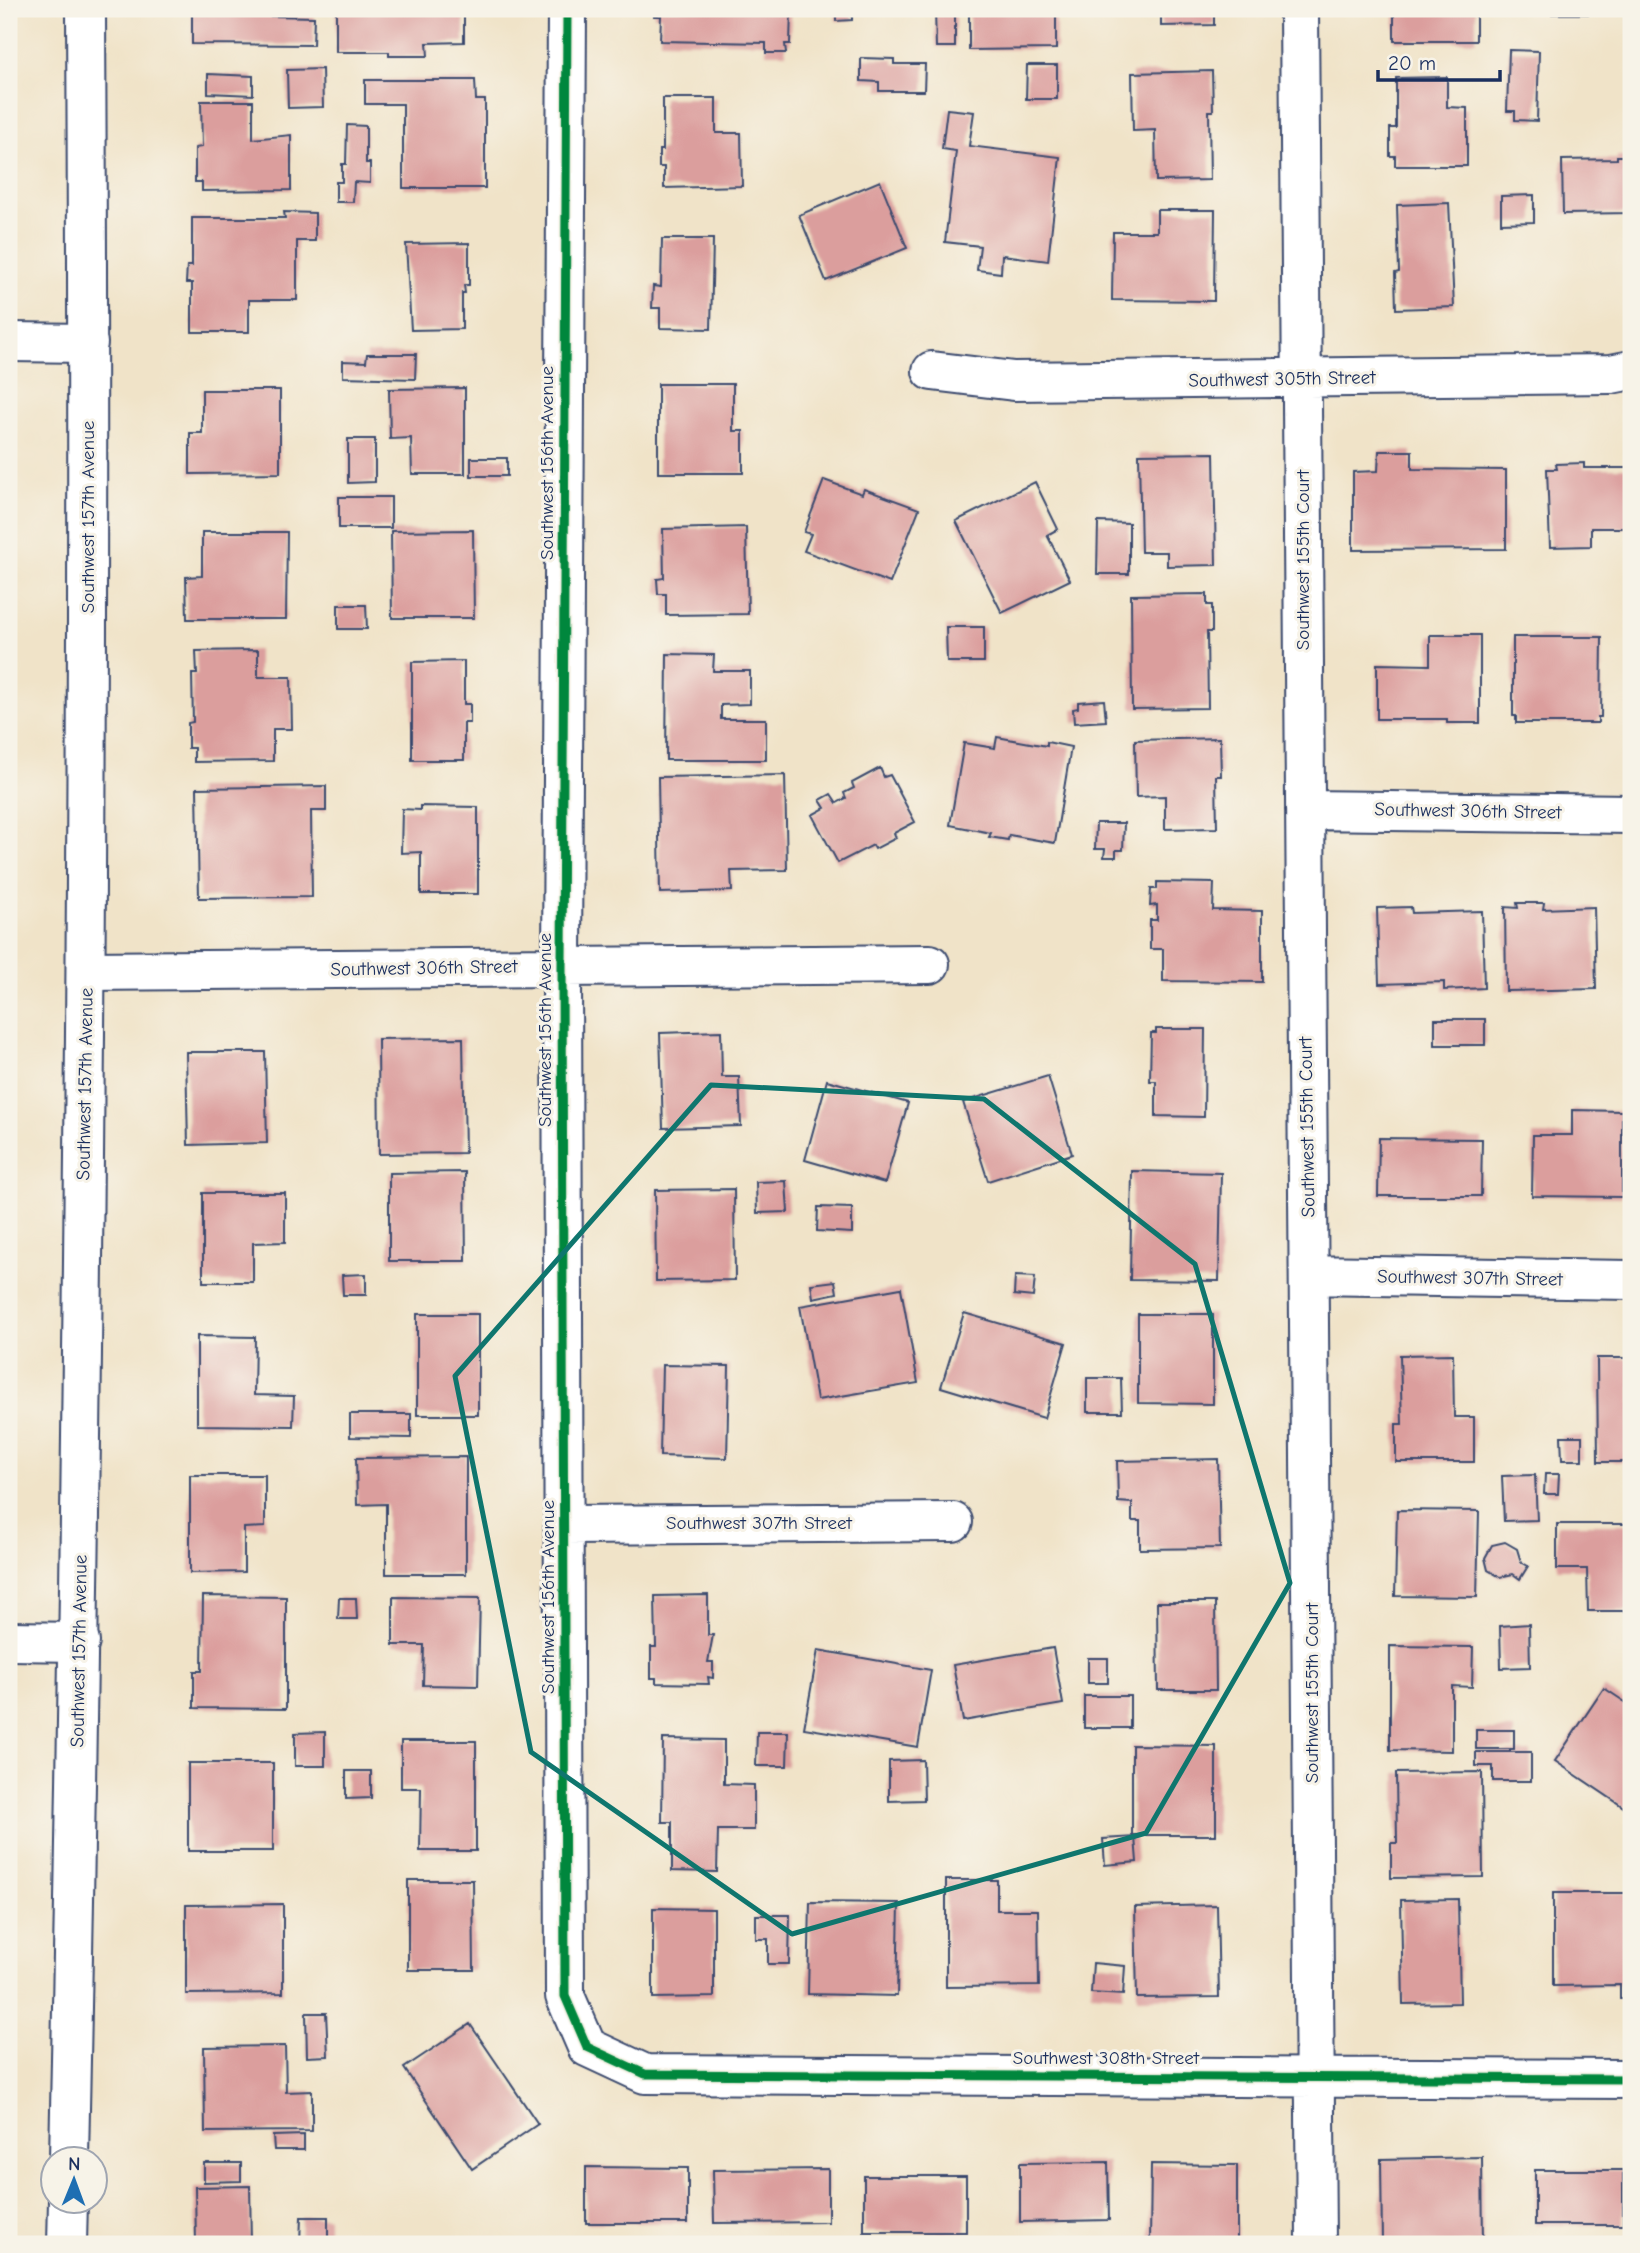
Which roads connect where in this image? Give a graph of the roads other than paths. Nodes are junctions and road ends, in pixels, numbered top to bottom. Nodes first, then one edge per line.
1 (86, 9) edge
2 (566, 9) edge
3 (1299, 9) edge
4 (9, 342) edge
5 (88, 343) junction
6 (1631, 370) edge
7 (932, 371) dead end
8 (1302, 379) junction
9 (1305, 810) junction
10 (1631, 814) edge
11 (930, 964) dead end
12 (562, 966) junction
13 (86, 971) junction
14 (1309, 1275) junction
15 (1631, 1280) edge
16 (953, 1522) dead end
17 (566, 1525) junction
18 (9, 1642) edge
19 (80, 1642) junction
20 (587, 2047) joint
21 (1316, 2076) junction
22 (1631, 2079) edge
23 (69, 2144) edge
24 (68, 2214) edge
25 (67, 2244) edge
26 (1316, 2244) edge

1 - 5 street, Southwest 157th Avenue
2 - 12 street, Southwest 156th Avenue
3 - 8 street, Southwest 155th Court
4 - 5 street
5 - 13 street, Southwest 157th Avenue
6 - 8 street, Southwest 305th Street
7 - 8 street, Southwest 305th Street
8 - 9 street, Southwest 155th Court
9 - 10 street, Southwest 306th Street
9 - 14 street, Southwest 155th Court
11 - 12 street, Southwest 306th Street
12 - 13 street, Southwest 306th Street
12 - 17 street, Southwest 156th Avenue
13 - 19 street, Southwest 157th Avenue
14 - 15 street, Southwest 307th Street
14 - 21 street, Southwest 155th Court
16 - 17 street, Southwest 307th Street
17 - 20 street, Southwest 156th Avenue
18 - 19 street
19 - 23 street, Southwest 157th Avenue
20 - 21 street, Southwest 308th Street
21 - 22 street, Southwest 308th Street
21 - 26 street, Southwest 155th Court
24 - 25 street

